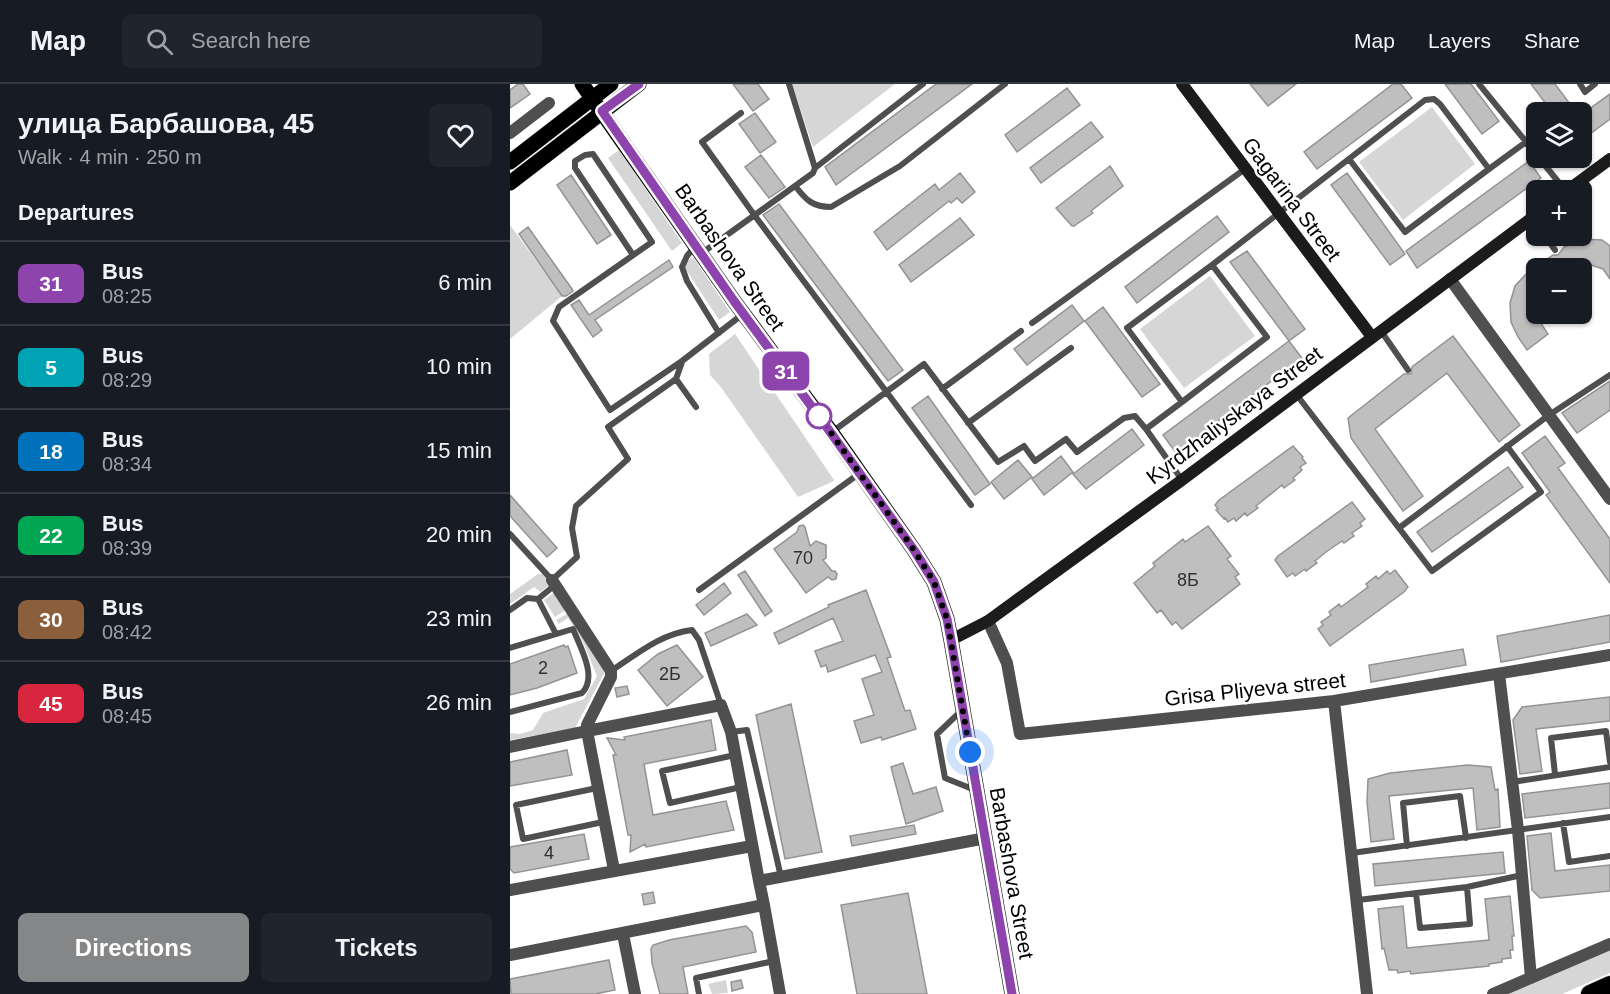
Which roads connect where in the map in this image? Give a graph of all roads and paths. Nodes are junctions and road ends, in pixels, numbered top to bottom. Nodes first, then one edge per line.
1 (582, 84) edge
2 (611, 84) edge
3 (639, 84) edge
4 (789, 84) edge
5 (923, 84) edge
6 (1005, 84) edge
7 (1182, 84) edge
8 (1479, 84) edge
9 (1580, 84) edge
10 (1595, 84) edge
11 (591, 98) junction
12 (549, 103) dead end
13 (602, 111) junction
14 (741, 113) dead end
15 (510, 133) edge
16 (1526, 142) joint
17 (1349, 159) junction
18 (1610, 159) edge
19 (510, 162) edge
20 (815, 168) junction
21 (1547, 168) edge
22 (1246, 169) junction
23 (1490, 169) junction
24 (1557, 180) edge
25 (1580, 180) edge
26 (510, 183) edge
27 (796, 187) junction
28 (1279, 213) junction
29 (755, 216) junction
30 (1526, 225) edge
31 (1553, 246) edge
32 (699, 249) junction
33 (1556, 250) dead end
34 (633, 255) junction
35 (1212, 265) junction
36 (1450, 279) junction
37 (744, 314) junction
38 (1032, 323) dead end
39 (1020, 331) dead end
40 (719, 333) junction
41 (1376, 334) junction
42 (1071, 348) dead end
43 (682, 361) junction
44 (1408, 370) dead end
45 (1610, 375) edge
46 (676, 379) junction
47 (942, 389) junction
48 (886, 392) junction
49 (1296, 394) junction
50 (1182, 402) junction
51 (696, 407) dead end
52 (1549, 415) junction
53 (968, 423) junction
54 (1146, 429) junction
55 (831, 433) junction
56 (1507, 446) junction
57 (860, 473) junction
58 (1182, 480) junction
59 (1610, 499) edge
60 (971, 505) dead end
61 (1399, 528) junction
62 (510, 534) edge
63 (554, 582) junction
64 (699, 590) dead end
65 (538, 599) junction
66 (510, 610) edge
67 (988, 621) junction
68 (556, 634) junction
69 (951, 640) junction
70 (510, 648) edge
71 (1610, 655) edge
72 (611, 671) junction
73 (1499, 674) junction
74 (1334, 701) junction
75 (721, 705) junction
76 (963, 709) junction
77 (510, 712) edge
78 (587, 731) junction
79 (731, 732) junction
80 (510, 747) edge
81 (735, 755) junction
82 (1610, 762) edge
83 (1610, 767) edge
84 (1556, 774) junction
85 (1512, 782) junction
86 (597, 788) junction
87 (741, 788) junction
88 (976, 791) junction
89 (1610, 817) edge
90 (603, 822) junction
91 (1563, 823) junction
92 (1518, 830) junction
93 (986, 838) junction
94 (1466, 838) junction
95 (752, 846) junction
96 (1407, 846) junction
97 (1352, 853) junction
98 (1610, 856) edge
99 (614, 870) junction
100 (1522, 875) junction
101 (781, 877) junction
102 (759, 881) junction
103 (1467, 887) junction
104 (510, 890) edge
105 (1416, 893) junction
106 (1358, 900) junction
107 (764, 905) junction
108 (623, 934) junction
109 (1610, 944) edge
110 (510, 955) edge
111 (774, 961) junction
112 (1531, 978) junction
113 (1610, 984) edge
114 (634, 994) edge
115 (699, 994) edge
116 (780, 994) edge
117 (1012, 994) edge
118 (1367, 994) edge
119 (1493, 994) edge
120 (1590, 994) edge

1 - 11 main road, Barbashova Street
2 - 11 main road
3 - 13 main road
4 - 20 lane
5 - 20 lane
6 - 27 lane
7 - 22 street, Gagarina Street
8 - 16 lane
9 - 10 lane
11 - 13 main road, Barbashova Street
11 - 19 main road
12 - 15 street
13 - 26 main road
13 - 32 main road, Barbashova Street
14 - 29 lane
16 - 23 lane
17 - 23 lane
17 - 23 lane
17 - 28 lane
18 - 25 street
20 - 27 lane
21 - 24 lane
22 - 28 street, Gagarina Street
22 - 38 lane
27 - 29 lane
28 - 35 lane
28 - 41 street, Gagarina Street
29 - 32 lane
29 - 48 lane
30 - 36 street, Kyrdzhaliyskaya Street
31 - 33 lane
32 - 37 main road, Barbashova Street
32 - 40 lane
34 - 34 lane
34 - 43 lane
35 - 50 lane
35 - 50 lane
36 - 41 street, Kyrdzhaliyskaya Street
36 - 52 street
37 - 40 lane
37 - 55 main road, Barbashova Street
39 - 47 lane
40 - 43 lane
41 - 44 lane
41 - 49 street, Kyrdzhaliyskaya Street
42 - 53 lane
43 - 46 lane
45 - 52 lane
46 - 51 lane
46 - 63 lane
47 - 48 lane
47 - 53 lane
48 - 55 lane
48 - 60 lane
49 - 58 street, Kyrdzhaliyskaya Street
49 - 61 lane
50 - 54 lane
52 - 56 lane
52 - 59 street
53 - 54 lane
54 - 58 lane
55 - 57 main road, Barbashova Street
56 - 61 lane
56 - 61 lane
57 - 64 lane
57 - 69 main road, Barbashova Street
58 - 67 street, Kyrdzhaliyskaya Street
62 - 63 lane
63 - 65 lane
63 - 72 street
65 - 66 lane
65 - 68 lane
67 - 69 street, Kyrdzhaliyskaya Street
67 - 74 street, Grisa Pliyeva street
68 - 70 lane
68 - 77 lane
69 - 76 main road, Barbashova Street
71 - 73 street, Grisa Pliyeva street
72 - 75 lane
72 - 78 street
73 - 74 street, Grisa Pliyeva street
73 - 85 street
74 - 97 street
75 - 78 street
75 - 79 street
76 - 88 main road, Barbashova Street
76 - 88 lane
78 - 80 street
78 - 86 street
79 - 81 street
79 - 101 lane
81 - 87 street
81 - 87 lane
82 - 84 lane
83 - 84 lane
84 - 85 lane
85 - 92 street
86 - 90 street
86 - 90 lane
87 - 95 street
88 - 93 main road, Barbashova Street
89 - 91 lane
90 - 99 street
91 - 92 lane
91 - 98 lane
92 - 94 lane
92 - 100 street
93 - 101 street
93 - 117 main road, Barbashova Street
94 - 96 lane
94 - 96 lane
95 - 99 street
95 - 102 street
96 - 97 lane
97 - 106 street
99 - 104 street
100 - 103 lane
100 - 112 street
101 - 102 street
102 - 107 street
103 - 105 lane
103 - 105 lane
105 - 106 lane
106 - 118 street
107 - 108 street
107 - 111 street
108 - 110 street
108 - 114 street
109 - 112 street
111 - 115 lane
111 - 116 street
112 - 119 street
113 - 120 highway

